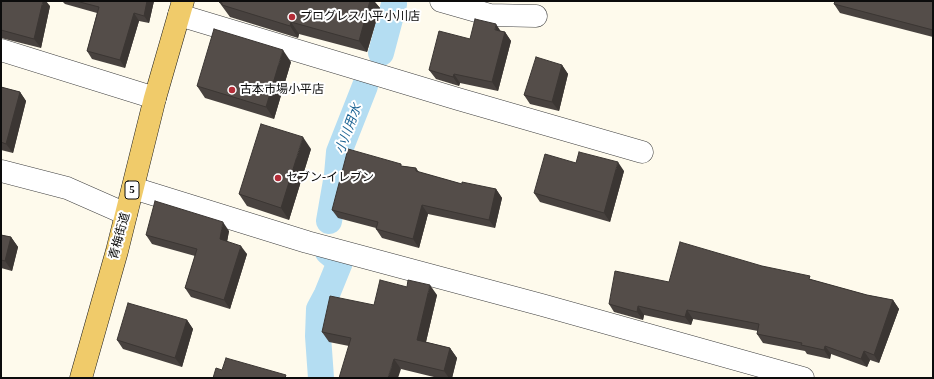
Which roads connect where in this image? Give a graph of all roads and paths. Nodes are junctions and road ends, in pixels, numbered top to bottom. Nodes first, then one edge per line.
1 (442, 1) edge
2 (181, 8) edge
3 (536, 16) dead end
4 (1, 50) edge
5 (155, 98) junction
6 (642, 152) dead end
7 (1, 171) edge
8 (133, 188) junction
9 (126, 214) junction
10 (81, 378) edge
11 (803, 378) edge

1 - 3 street
2 - 5 main road, 青梅街道 / 5
2 - 6 street
4 - 5 street
5 - 8 main road, 青梅街道 / 5
7 - 9 street
8 - 9 main road, 青梅街道 / 5
8 - 11 street
9 - 10 main road, 青梅街道 / 5

